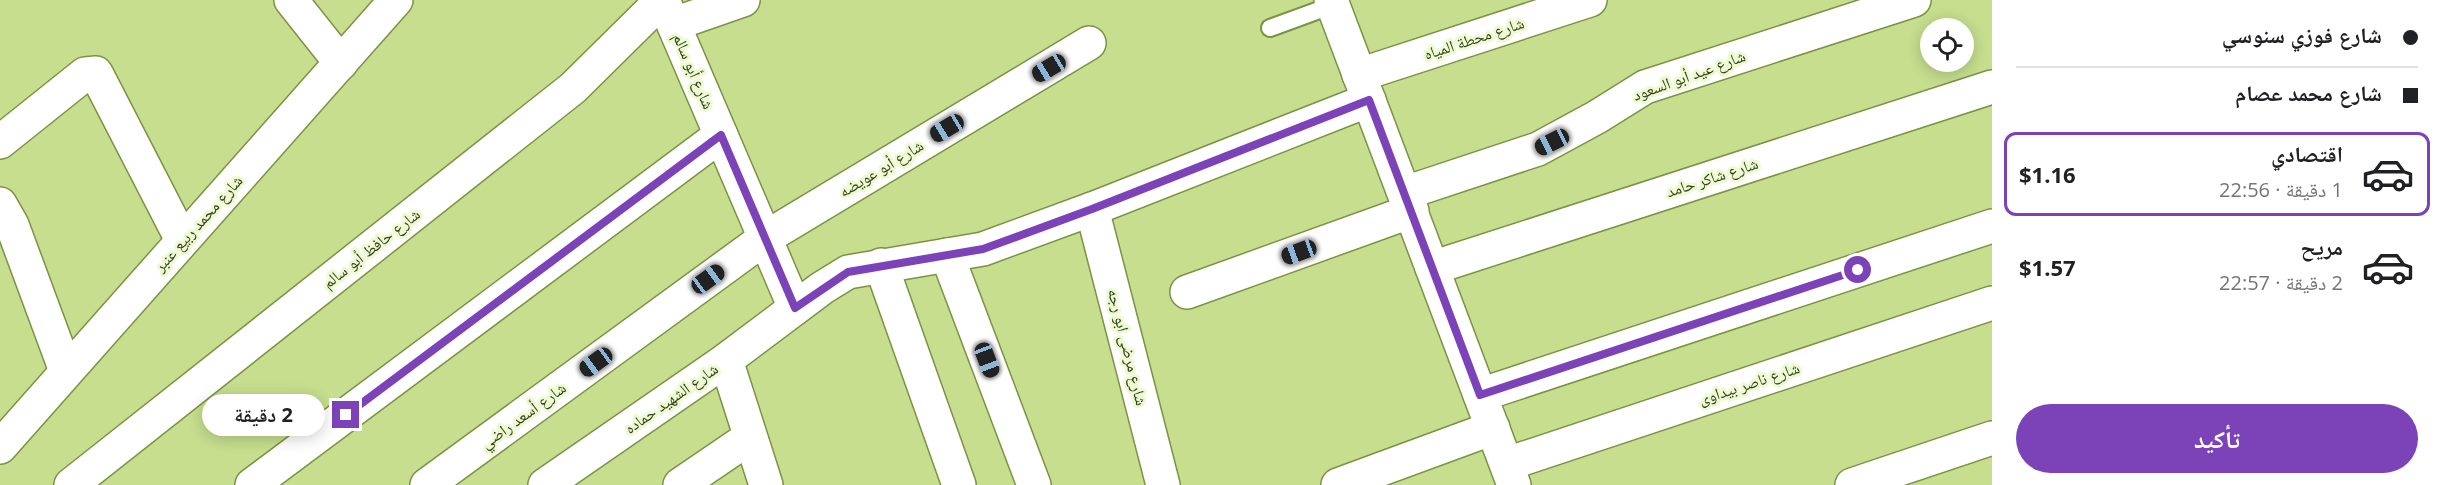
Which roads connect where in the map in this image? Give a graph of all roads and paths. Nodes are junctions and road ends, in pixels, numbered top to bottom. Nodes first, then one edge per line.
1 (291, 0) edge
2 (396, 0) edge
3 (743, 0) edge
4 (1590, 0) edge
5 (1914, 0) edge
6 (1332, 3) edge
7 (666, 8) edge
8 (1270, 28) dead end
9 (1089, 43) dead end
10 (341, 63) junction
11 (1364, 87) junction
12 (1992, 87) edge
13 (721, 135) junction
14 (0, 142) edge
15 (1408, 202) junction
16 (0, 204) edge
17 (1092, 209) junction
18 (1992, 226) edge
19 (765, 238) junction
20 (183, 240) junction
21 (948, 255) junction
22 (881, 265) junction
23 (1432, 268) junction
24 (1187, 292) dead end
25 (1992, 303) edge
26 (795, 308) junction
27 (726, 360) junction
28 (66, 371) junction
29 (1480, 395) junction
30 (1493, 428) junction
31 (749, 438) junction
32 (1992, 438) edge
33 (0, 447) edge
34 (1510, 474) edge
35 (71, 485) edge
36 (252, 485) edge
37 (427, 485) edge
38 (545, 485) edge
39 (680, 485) edge
40 (766, 485) edge
41 (959, 485) edge
42 (1034, 485) edge
43 (1163, 485) edge
44 (1338, 485) edge
45 (1852, 485) edge

1 - 10 street
2 - 10 street, شارع محمد ربيع عنبر
3 - 7 street
4 - 11 street, شارع محطة المياه
5 - 15 street, شارع عيد أبو السعود
6 - 8 lane
6 - 11 street
7 - 13 street, شارع أبو سالم
7 - 35 street, شارع حافظ أبو سالم
9 - 19 street, شارع أبو عويضه
10 - 20 street, شارع محمد ربيع عنبر
11 - 15 street
11 - 17 street, شارع محطة المياه
12 - 23 street, شارع شاكر حامد
13 - 19 street, شارع أبو سالم
13 - 36 street
14 - 20 street
15 - 23 street
15 - 24 street, شارع عيد أبو السعود
16 - 28 street
17 - 21 street, شارع الشهيد حماده
17 - 43 street, شارع مرضى ابو رجه
18 - 29 street
19 - 26 street, شارع أبو سالم
19 - 37 street, شارع أسعد راضي
20 - 28 street, شارع محمد ربيع عنبر
21 - 22 street, شارع الشهيد حماده
21 - 42 street
22 - 26 street, شارع الشهيد حماده
22 - 41 street
23 - 29 street
25 - 34 street, شارع ناصر بيداوى
26 - 27 street, شارع الشهيد حماده
27 - 31 street
27 - 38 street, شارع الشهيد حماده
28 - 33 street, شارع محمد ربيع عنبر
29 - 30 street
30 - 34 street
30 - 44 street
31 - 39 street
31 - 40 street
32 - 45 street

